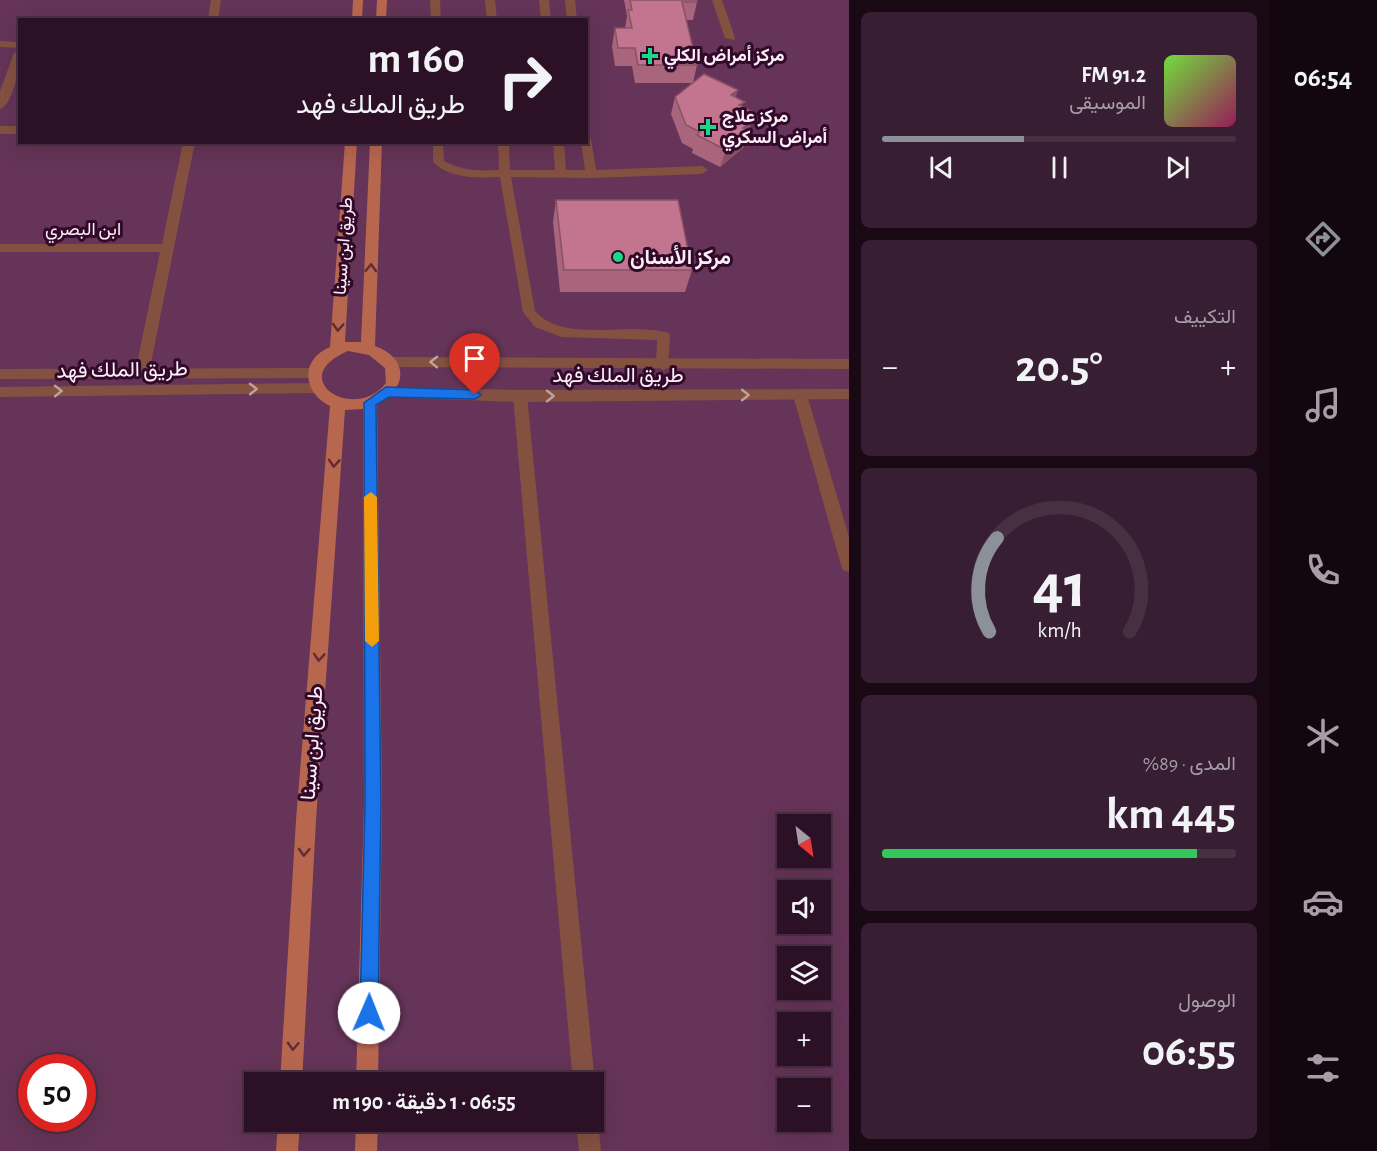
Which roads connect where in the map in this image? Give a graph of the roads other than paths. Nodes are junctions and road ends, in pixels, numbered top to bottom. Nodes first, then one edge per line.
1 (216, 0) edge
2 (358, 0) edge
3 (382, 0) edge
4 (435, 0) edge
5 (490, 0) edge
6 (544, 0) edge
7 (570, 0) edge
8 (717, 0) edge
9 (213, 18) edge
10 (357, 18) edge
11 (381, 18) edge
12 (436, 18) edge
13 (492, 18) edge
14 (546, 18) edge
15 (572, 18) edge
16 (730, 38) dead end
17 (0, 45) edge
18 (18, 45) edge
19 (18, 58) edge
20 (0, 106) edge
21 (0, 130) edge
22 (18, 130) edge
23 (189, 144) edge
24 (351, 144) edge
25 (376, 144) edge
26 (438, 144) edge
27 (503, 144) edge
28 (558, 144) edge
29 (587, 144) edge
30 (702, 170) dead end
31 (505, 173) junction
32 (561, 174) junction
33 (591, 174) junction
34 (0, 248) edge
35 (166, 248) junction
36 (368, 347) junction
37 (337, 349) junction
38 (390, 362) junction
39 (849, 364) edge
40 (663, 365) junction
41 (142, 373) junction
42 (313, 373) junction
43 (0, 374) edge
44 (316, 388) junction
45 (0, 392) edge
46 (386, 392) junction
47 (849, 394) edge
48 (800, 395) junction
49 (520, 396) junction
50 (370, 403) junction
51 (338, 404) junction
52 (849, 565) edge
53 (292, 1072) edge
54 (368, 1072) edge
55 (583, 1072) edge
56 (288, 1132) edge
57 (367, 1132) edge
58 (588, 1132) edge
59 (287, 1151) edge
60 (366, 1151) edge
61 (590, 1151) edge

1 - 9 street
2 - 10 main road
3 - 11 main road
4 - 12 lane
5 - 13 lane
6 - 14 lane
7 - 15 lane
8 - 16 lane
17 - 18 street
19 - 20 street
21 - 22 street
23 - 35 street
24 -> 37 main road, طريق ابن سينا
36 -> 25 main road, طريق ابن سينا
26 - 31 lane
27 - 31 lane
28 - 32 lane
29 - 33 lane
30 - 33 lane
31 - 32 lane
31 - 40 lane
32 - 33 lane
34 - 35 street, ابن البصري
35 - 41 street
36 - 37 main road
36 - 38 main road
37 - 42 main road
40 -> 38 street, طريق الملك فهد
38 - 46 main road
39 - 40 street, طريق الملك فهد
41 - 42 street, طريق الملك فهد
41 - 43 street, طريق الملك فهد
42 - 44 main road
45 -> 44 street, طريق الملك فهد
44 - 51 main road
46 - 49 street, طريق الملك فهد
46 - 50 main road
47 - 48 street, طريق الملك فهد
49 -> 48 street, طريق الملك فهد
48 - 52 street
49 - 55 street
50 - 51 main road
50 - 54 main road
51 -> 53 main road, طريق ابن سينا
56 - 59 main road
57 - 60 main road
58 - 61 street

